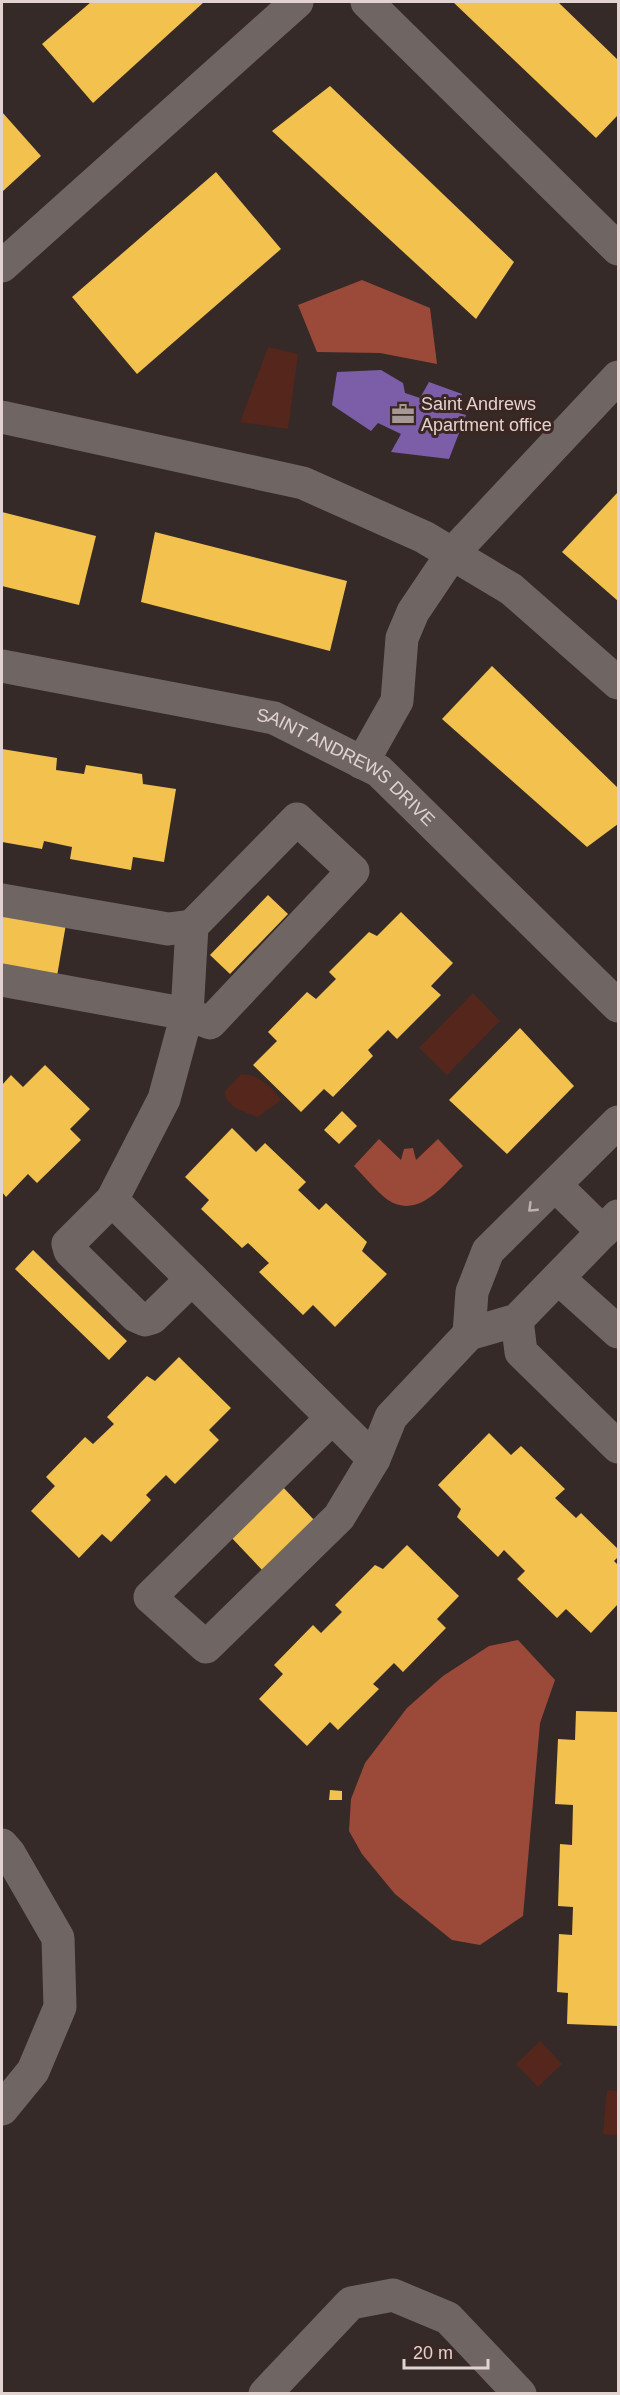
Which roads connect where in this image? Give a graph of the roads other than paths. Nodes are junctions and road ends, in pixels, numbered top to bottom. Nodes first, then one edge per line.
1 (297, 2) edge
2 (367, 2) edge
3 (618, 249) edge
4 (2, 267) edge
5 (618, 377) edge
6 (2, 417) edge
7 (452, 554) junction
8 (2, 666) edge
9 (618, 682) edge
10 (362, 763) junction
11 (2, 900) edge
12 (192, 926) junction
13 (2, 980) edge
14 (618, 1006) edge
15 (187, 1014) junction
16 (618, 1122) edge
17 (555, 1185) junction
18 (112, 1200) junction
19 (611, 1224) edge
20 (558, 1278) junction
21 (192, 1279) junction
22 (517, 1320) junction
23 (618, 1332) edge
24 (469, 1334) junction
25 (332, 1418) junction
26 (618, 1447) edge
27 (374, 1460) junction
28 (2, 1845) edge
29 (2, 2109) edge
30 (265, 2394) edge
31 (520, 2394) edge

1 - 4 street
2 - 3 street
5 - 7 street
6 - 7 street
7 - 9 street
7 - 10 street
8 - 10 street, SAINT ANDREWS DRIVE
10 - 14 street, SAINT ANDREWS DRIVE
11 - 12 street
12 - 15 street
12 - 15 street
13 - 15 street
15 - 18 street
16 - 17 street
17 - 19 street
17 -> 24 street
18 - 21 street
18 - 21 street
19 - 20 street
20 - 22 street
20 - 23 street
21 - 25 street
22 - 24 street
22 - 26 street
24 - 27 street
25 - 27 street
25 - 27 street
28 - 29 street
30 - 31 street

